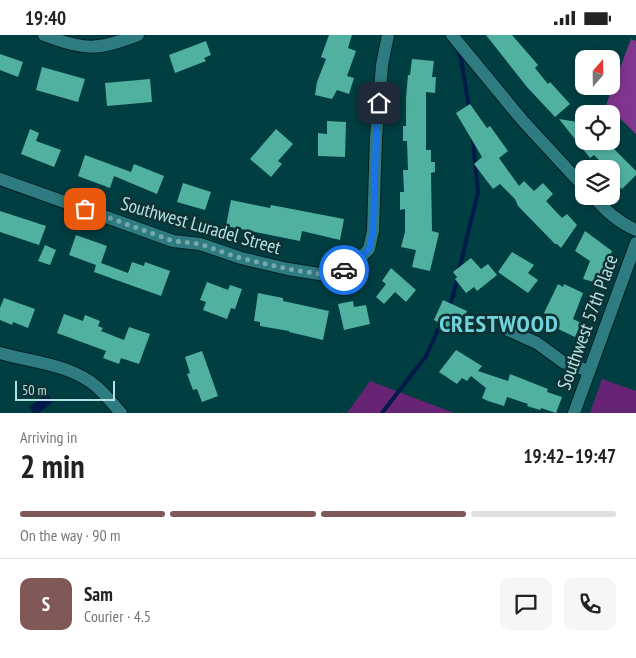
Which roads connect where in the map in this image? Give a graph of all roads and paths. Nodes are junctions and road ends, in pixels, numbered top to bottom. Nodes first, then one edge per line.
1 (44, 35) edge
2 (138, 35) edge
3 (388, 35) edge
4 (452, 35) edge
5 (575, 177) edge
6 (0, 179) edge
7 (602, 205) edge
8 (636, 230) edge
9 (636, 243) edge
10 (508, 330) dead end
11 (0, 353) edge
12 (589, 371) junction
13 (120, 413) edge
14 (574, 413) edge

1 - 2 street
3 - 6 street, Southwest Luradel Street
4 - 5 street
7 - 8 street
9 - 12 street, Southwest 57th Place
10 - 12 street
11 - 13 street
12 - 14 street, Southwest 57th Place

